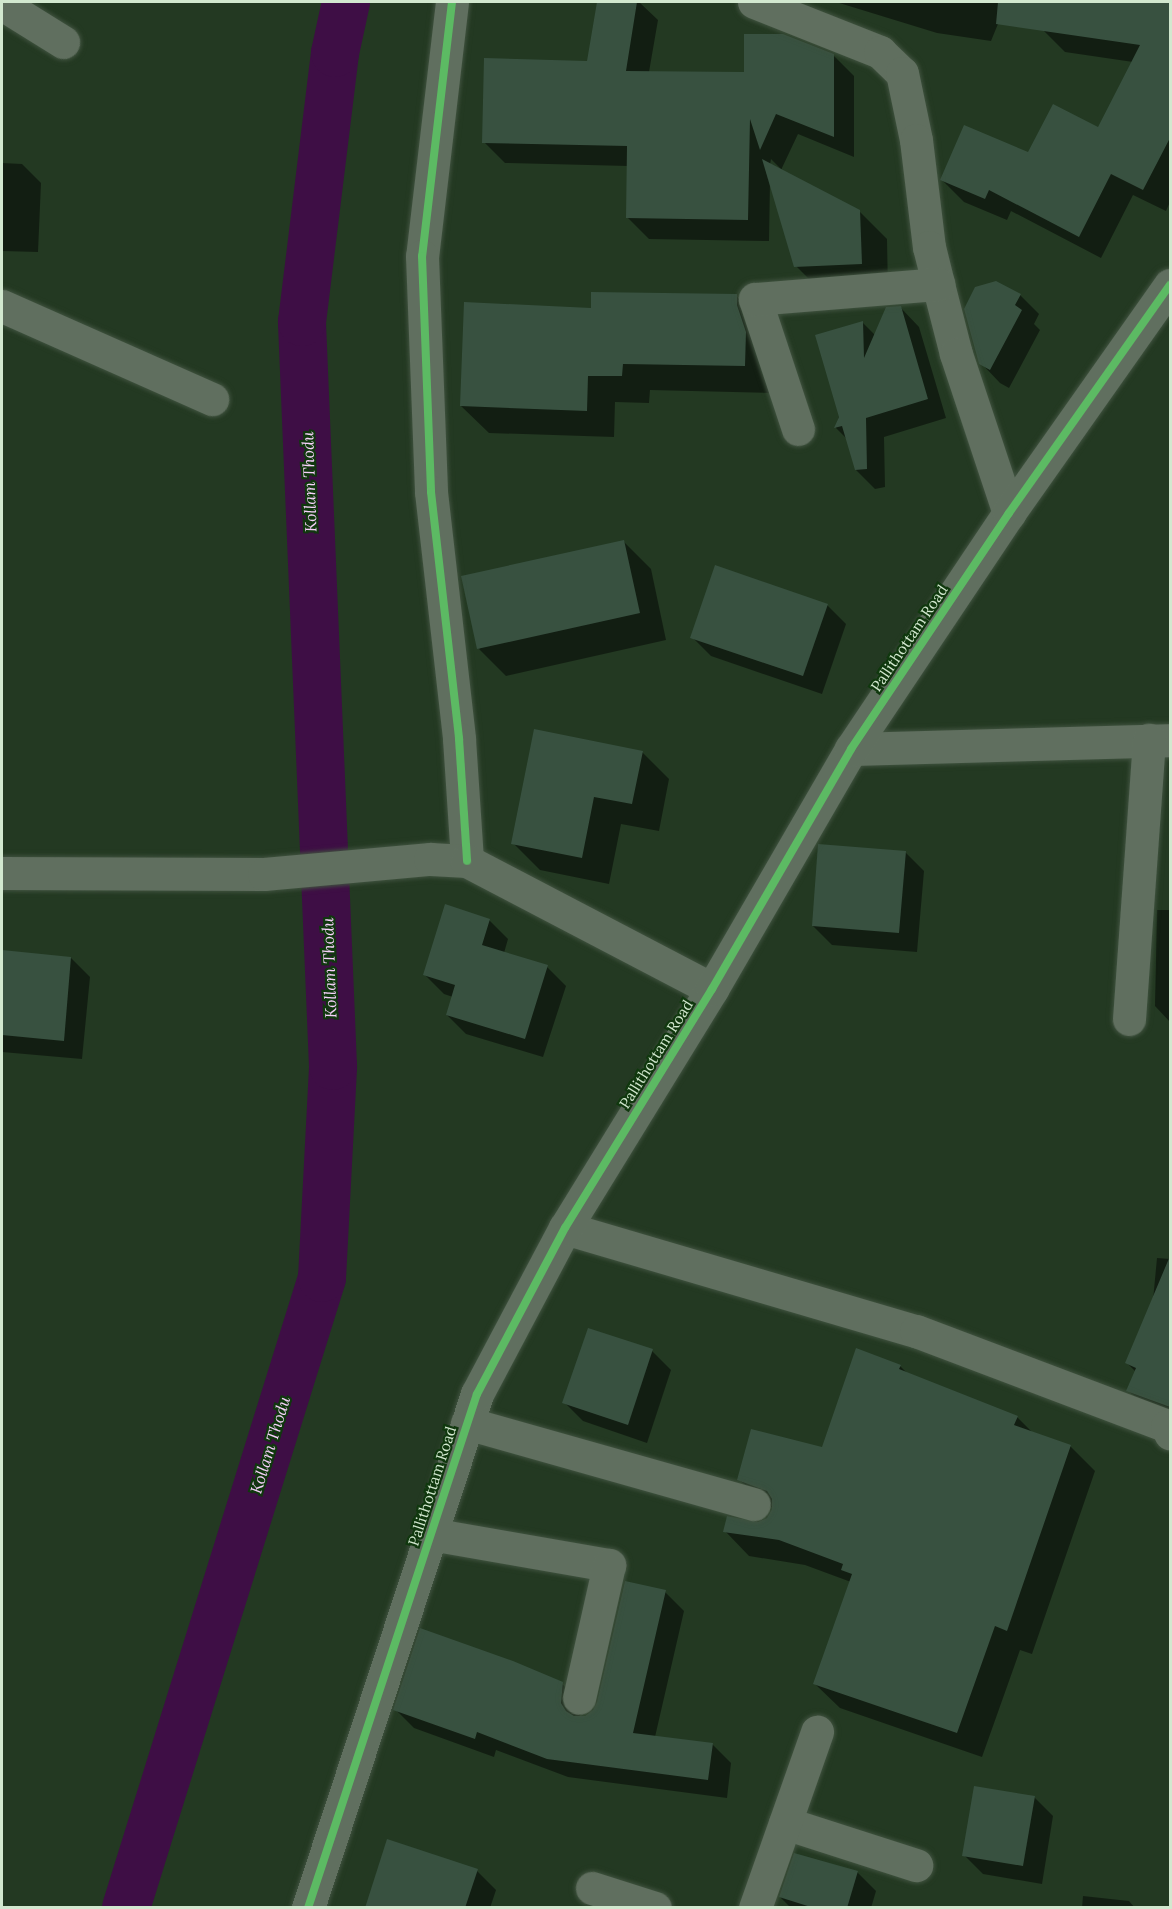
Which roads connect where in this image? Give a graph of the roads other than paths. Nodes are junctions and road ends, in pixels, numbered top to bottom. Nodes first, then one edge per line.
1 (452, 2) edge
2 (754, 2) edge
3 (2, 4) edge
4 (63, 42) dead end
5 (938, 284) junction
6 (1170, 285) edge
7 (2, 306) edge
8 (212, 399) dead end
9 (798, 429) dead end
10 (1009, 513) junction
11 (1160, 740) edge
12 (851, 749) junction
13 (467, 861) junction
14 (2, 873) edge
15 (712, 989) junction
16 (1129, 1019) dead end
17 (565, 1228) junction
18 (467, 1423) junction
19 (1170, 1433) edge
20 (754, 1504) dead end
21 (431, 1534) junction
22 (579, 1698) dead end
23 (817, 1732) dead end
24 (784, 1823) junction
25 (916, 1865) dead end
26 (592, 1888) dead end
27 (308, 1908) edge
28 (655, 1908) edge
29 (755, 1908) edge

1 - 13 street
2 - 5 street
3 - 4 street
5 - 9 street
5 - 10 street
6 - 10 street, Pallithottam Road
7 - 8 street
10 - 12 street, Pallithottam Road
11 - 12 street
11 - 16 street
12 - 15 street, Pallithottam Road
13 - 14 street
13 - 15 street
15 - 17 street, Pallithottam Road
17 - 18 street, Pallithottam Road
17 - 19 street
18 - 20 street
18 - 21 street, Pallithottam Road
21 - 22 street
21 - 27 street, Pallithottam Road
23 - 24 street
24 - 25 street
24 - 29 street
26 - 28 street

